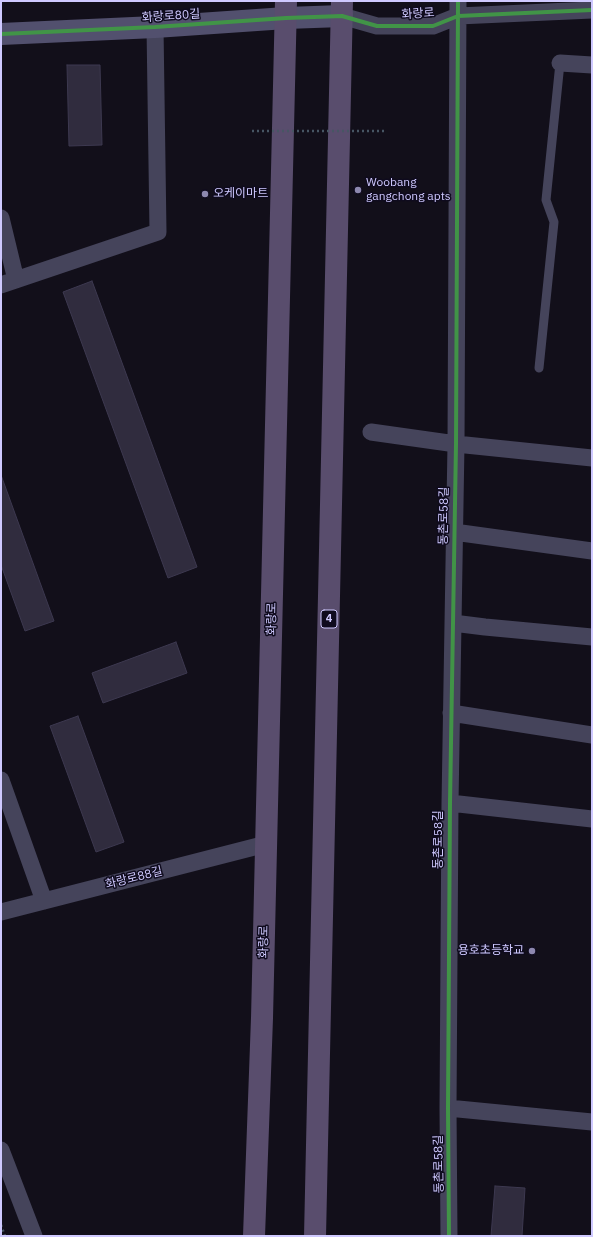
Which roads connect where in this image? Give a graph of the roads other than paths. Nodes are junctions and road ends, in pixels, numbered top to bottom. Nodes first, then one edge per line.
1 (540, 7) edge
2 (286, 9) edge
3 (342, 9) edge
4 (458, 9) edge
5 (592, 10) edge
6 (155, 27) junction
7 (1, 34) edge
8 (560, 63) joint
9 (592, 65) edge
10 (1, 218) edge
11 (9, 283) edge
12 (539, 368) dead end
13 (371, 432) dead end
14 (456, 444) junction
15 (592, 458) edge
16 (454, 532) junction
17 (592, 551) edge
18 (452, 622) junction
19 (592, 637) edge
20 (451, 714) junction
21 (592, 735) edge
22 (1, 780) edge
23 (450, 803) junction
24 (592, 819) edge
25 (266, 844) junction
26 (44, 901) junction
27 (1, 912) edge
28 (448, 1108) junction
29 (592, 1122) edge
30 (1, 1150) edge
31 (34, 1236) edge
32 (254, 1236) edge
33 (315, 1236) edge
34 (449, 1236) edge

1 - 4 street, 화랑로
1 - 5 street, 화랑로
2 - 3 street, 화랑로80길
2 - 6 street, 화랑로80길
2 - 25 main road, 화랑로
3 - 4 street, 화랑로
3 - 33 main road, 4
4 - 14 street, 동촌로58길
6 - 7 street, 화랑로80길
6 - 11 street, 화랑로80길
8 - 9 street
8 - 12 lane
10 - 11 street
13 - 14 street
14 - 15 street
14 - 16 street, 동촌로58길
16 - 17 street
16 - 18 street, 동촌로58길
18 - 19 street
18 - 20 street, 동촌로58길
20 - 21 street
20 - 23 street, 동촌로58길
22 - 26 street
23 - 24 street, 동촌로58길
23 - 28 street, 동촌로58길
25 - 26 street, 화랑로88길
25 - 32 main road, 화랑로
26 - 27 street, 화랑로88길
28 - 29 street
28 - 34 street, 동촌로58길
30 - 31 street

